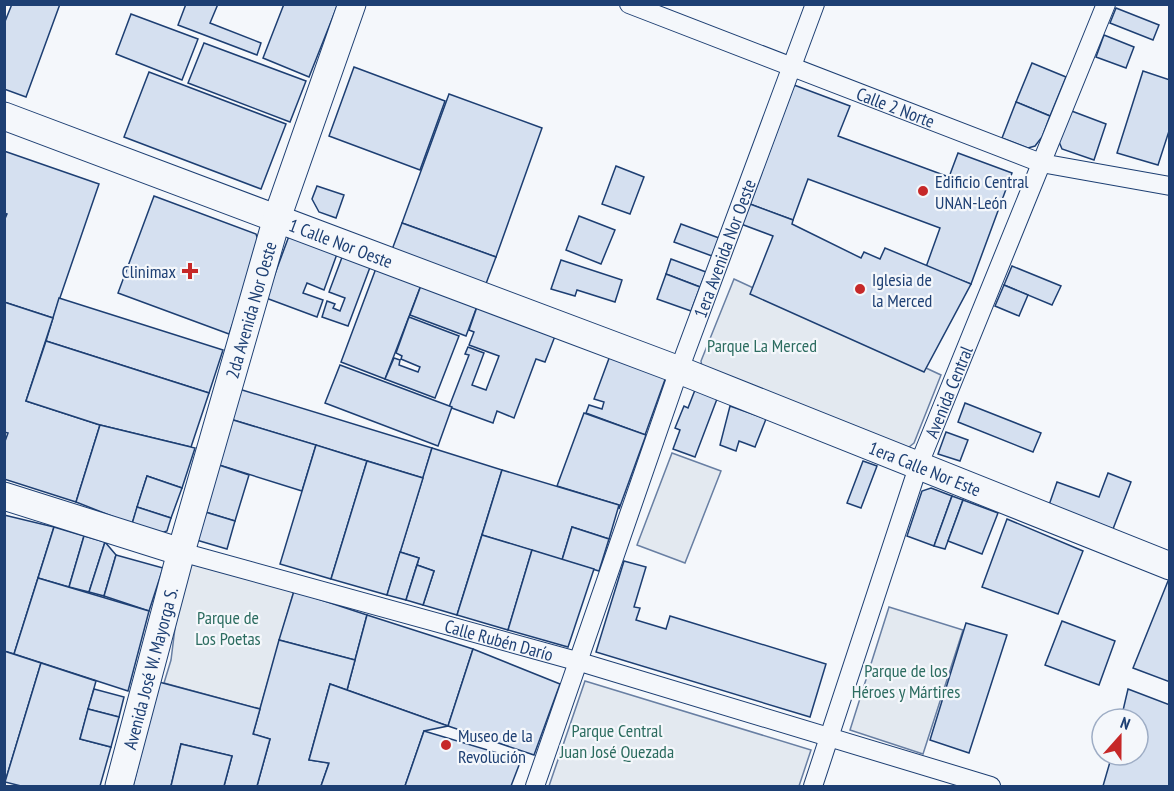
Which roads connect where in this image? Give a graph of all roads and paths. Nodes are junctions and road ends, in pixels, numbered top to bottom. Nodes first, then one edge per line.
1 (352, 4) edge
2 (629, 4) edge
3 (814, 4) edge
4 (1106, 4) edge
5 (792, 67) junction
6 (4, 116) edge
7 (1041, 163) junction
8 (1170, 186) edge
9 (278, 218) junction
10 (679, 370) junction
11 (919, 464) junction
12 (4, 496) edge
13 (181, 552) junction
14 (1170, 566) edge
15 (580, 662) junction
16 (828, 737) junction
17 (119, 786) edge
18 (535, 786) edge
19 (813, 786) edge
20 (991, 786) edge

1 - 9 street, 2da Avenida Nor Oeste
2 - 5 street, Calle 2 Norte
3 - 5 street, 1era Avenida Nor Oeste
4 - 7 street, Avenida Central
5 - 7 street, Calle 2 Norte
5 - 10 street, 1era Avenida Nor Oeste
6 - 9 street, 1 Calle Nor Oeste
7 - 8 street, Calle 2 Norte
7 - 11 street, Avenida Central
9 - 10 street, 1 Calle Nor Oeste
9 - 13 street, 2da Avenida Nor Oeste
10 - 11 street, 1era Calle Nor Este
10 - 15 street, 1era Avenida Nor Oeste
11 - 14 street, 1era Calle Nor Este
11 - 16 street, Avenida Central
12 - 13 street, Calle Rubén Darío
13 - 15 street, Calle Rubén Darío
13 - 17 street, Avenida José W. Mayorga S.
15 - 16 street, Calle Rubén Darío
15 - 18 street, 1era Avenida Nor Oeste
16 - 19 street, Avenida Central
16 - 20 street, Calle Rubén Darío

